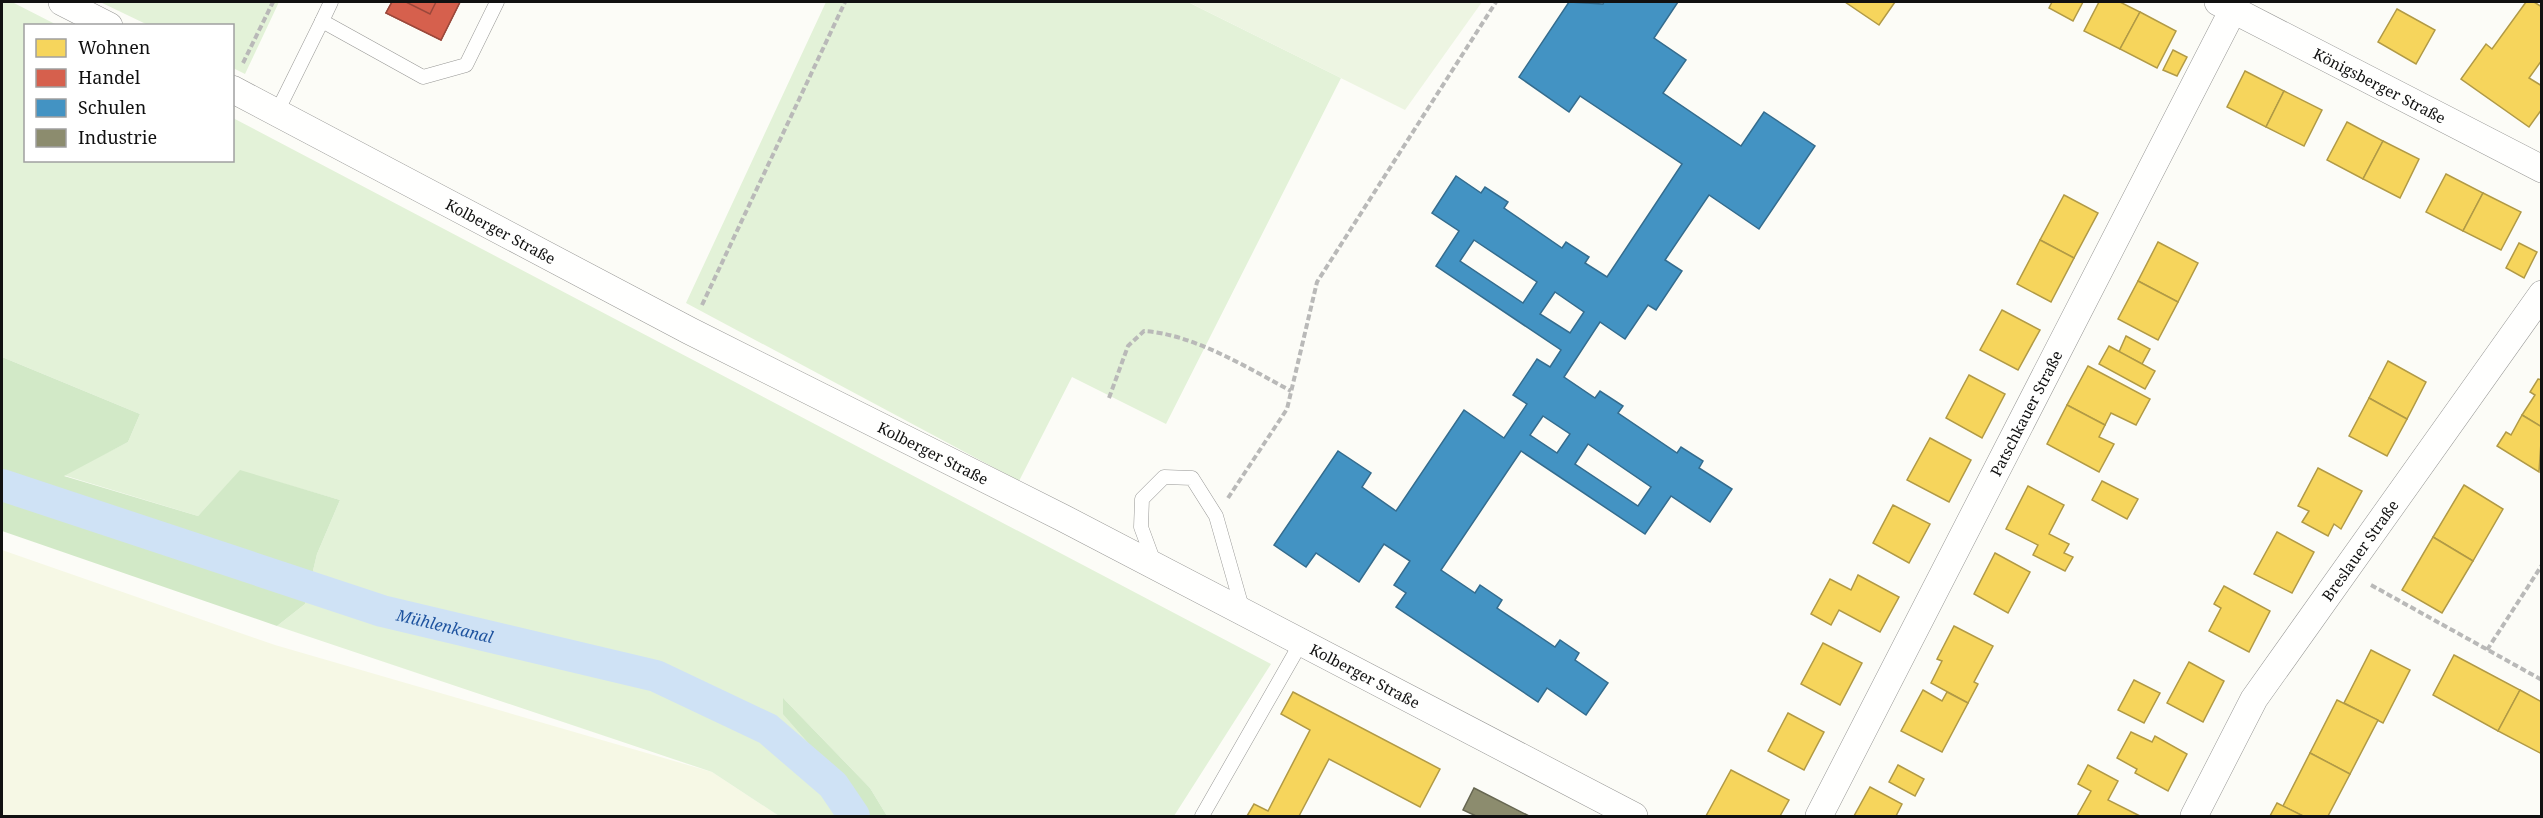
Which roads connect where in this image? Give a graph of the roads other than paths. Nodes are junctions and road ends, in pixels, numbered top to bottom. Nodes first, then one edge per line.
1 (62, 2) edge
2 (331, 2) edge
3 (497, 2) edge
4 (2226, 6) edge
5 (322, 21) junction
6 (104, 24) edge
7 (234, 90) edge
8 (277, 112) junction
9 (2541, 168) edge
10 (2541, 294) edge
11 (1156, 566) junction
12 (1243, 611) junction
13 (1302, 641) junction
14 (1202, 816) edge
15 (1634, 816) edge
16 (1819, 816) edge
17 (2194, 816) edge

1 - 6 street
2 - 5 lane
3 - 5 lane
4 - 9 street, Königsberger Straße
4 - 16 street, Patschkauer Straße
5 - 8 lane
7 - 8 street, Kolberger Straße
8 - 11 street, Kolberger Straße
10 - 17 street, Breslauer Straße
11 - 12 street, Kolberger Straße
11 - 12 lane
12 - 13 street, Kolberger Straße
13 - 14 lane
13 - 15 street, Kolberger Straße

